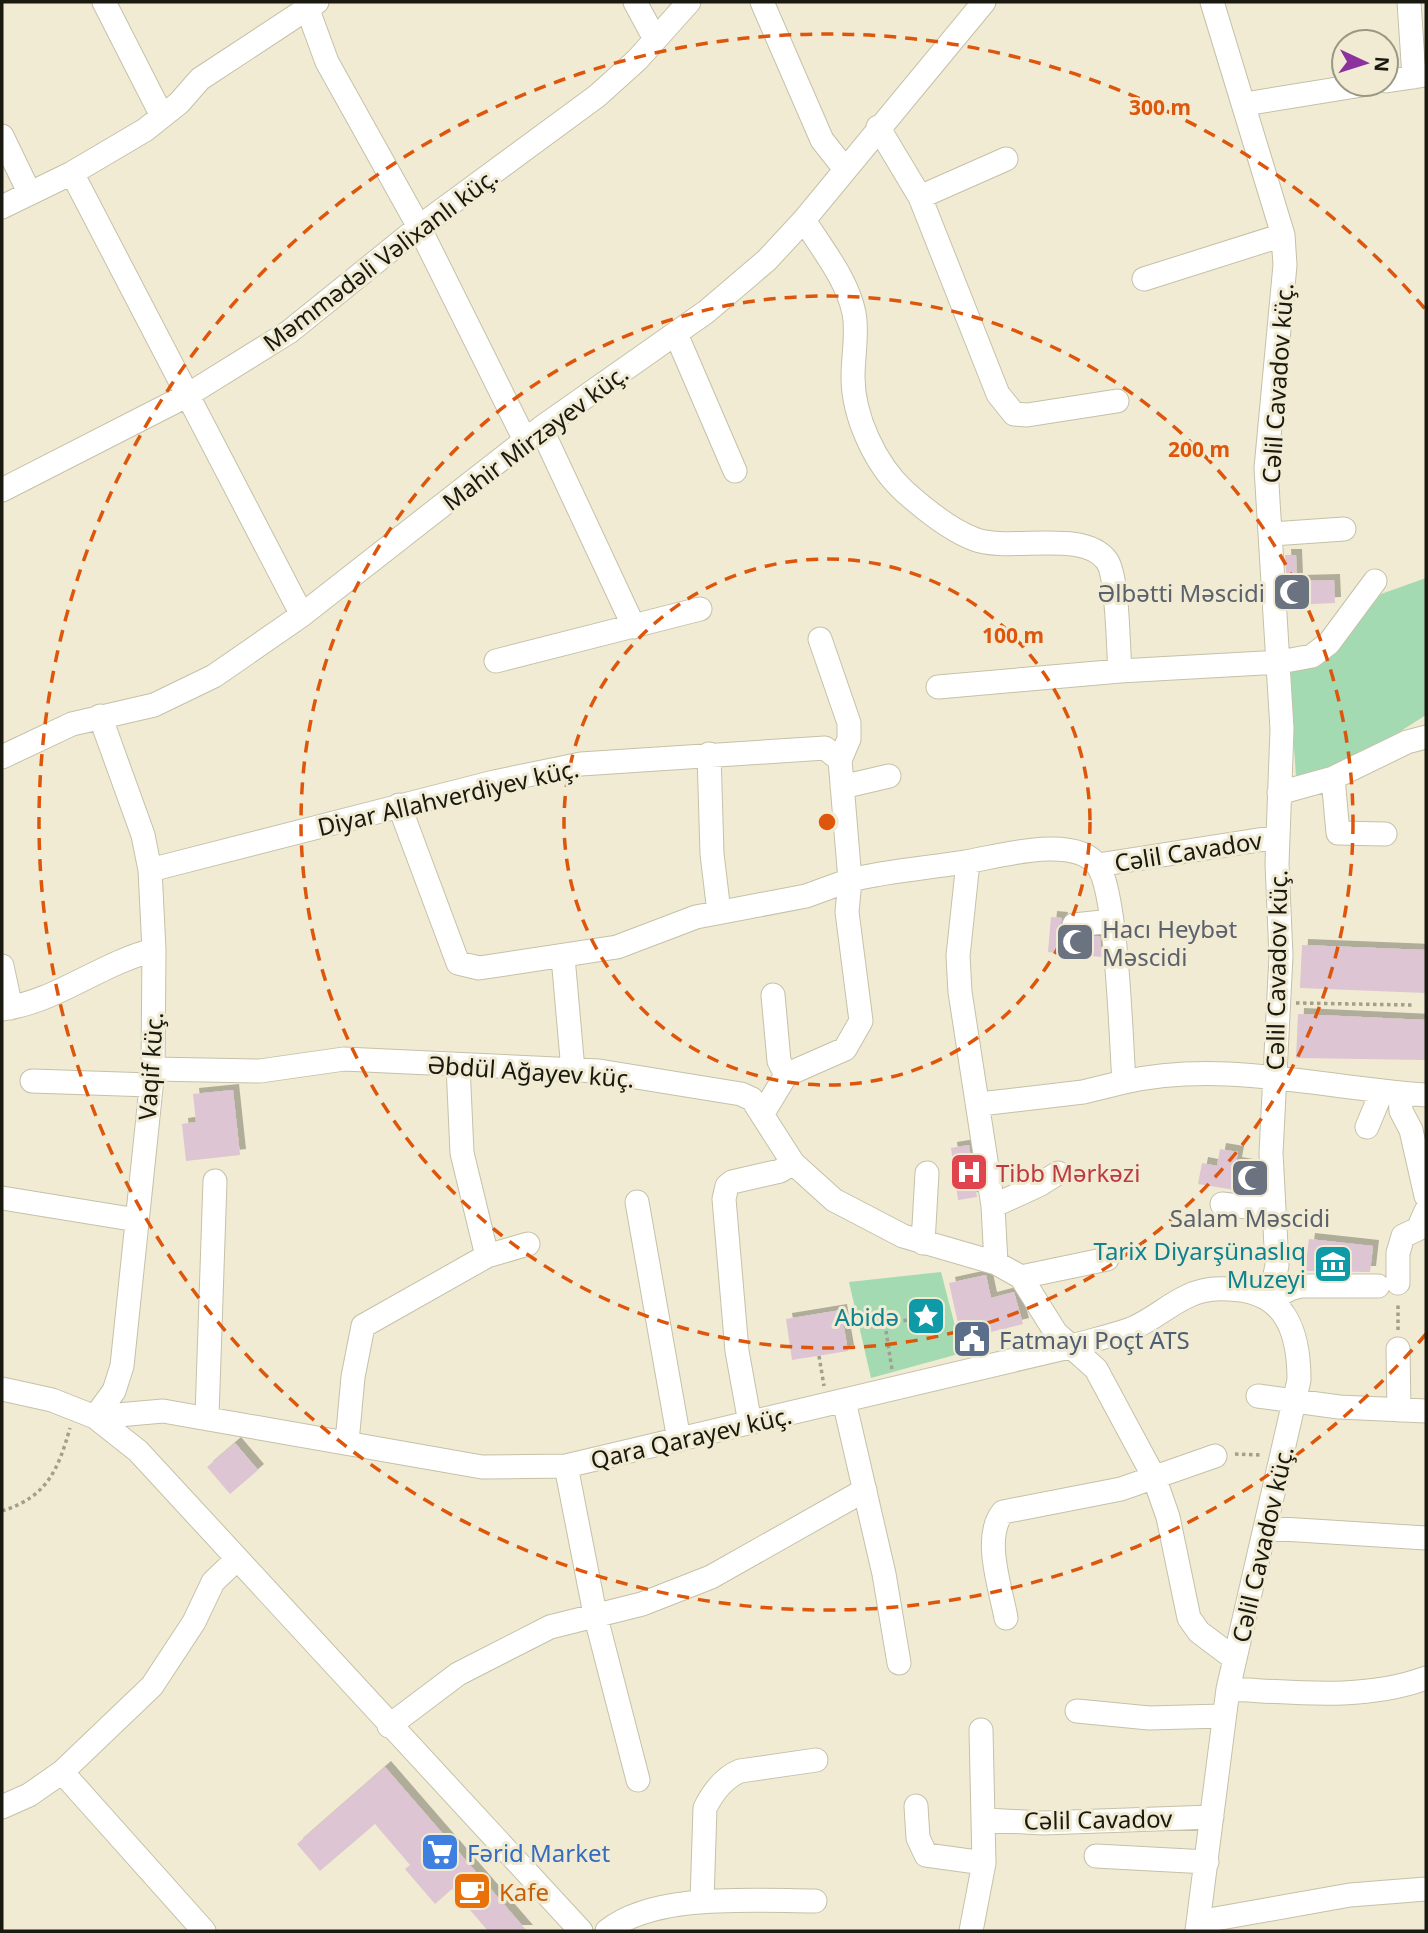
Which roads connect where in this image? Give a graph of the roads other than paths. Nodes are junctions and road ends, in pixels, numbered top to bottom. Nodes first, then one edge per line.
1 (104, 2) edge
2 (635, 2) edge
3 (689, 2) edge
4 (762, 2) edge
5 (984, 2) edge
6 (1212, 2) edge
7 (1409, 2) edge
8 (309, 4) edge
9 (655, 39) junction
10 (1420, 76) edge
11 (1400, 79) edge
12 (1330, 90) edge
13 (1245, 104) junction
14 (162, 116) junction
15 (878, 128) junction
16 (2, 136) edge
17 (1006, 159) dead end
18 (844, 168) junction
19 (72, 173) junction
20 (30, 192) junction
21 (920, 197) junction
22 (2, 207) edge
23 (804, 220) junction
24 (419, 227) junction
25 (1283, 235) junction
26 (1144, 279) dead end
27 (676, 334) junction
28 (186, 396) junction
29 (1117, 401) dead end
30 (533, 434) junction
31 (735, 471) dead end
32 (2, 490) edge
33 (1344, 529) dead end
34 (1272, 534) junction
35 (1375, 581) dead end
36 (700, 609) dead end
37 (302, 615) junction
38 (634, 627) junction
39 (820, 639) dead end
40 (496, 661) dead end
41 (1280, 662) junction
42 (1120, 671) junction
43 (938, 687) dead end
44 (100, 716) junction
45 (1426, 737) edge
46 (709, 754) junction
47 (2, 757) edge
48 (839, 760) junction
49 (889, 776) dead end
50 (1333, 778) junction
51 (842, 788) junction
52 (1279, 793) junction
53 (399, 805) junction
54 (1385, 834) dead end
55 (1278, 837) junction
56 (968, 862) junction
57 (1098, 865) junction
58 (150, 870) junction
59 (850, 880) junction
60 (719, 912) junction
61 (1112, 921) junction
62 (1074, 925) dead end
63 (154, 950) junction
64 (563, 957) junction
65 (2, 966) edge
66 (773, 995) dead end
67 (6, 1008) edge
68 (458, 1065) junction
69 (573, 1070) junction
70 (786, 1075) junction
71 (1274, 1076) junction
72 (152, 1077) junction
73 (32, 1080) dead end
74 (1124, 1082) junction
75 (1391, 1092) junction
76 (1426, 1095) edge
77 (980, 1104) junction
78 (763, 1113) junction
79 (1367, 1128) dead end
80 (793, 1163) junction
81 (1058, 1172) dead end
82 (927, 1173) dead end
83 (215, 1181) dead end
84 (1426, 1196) edge
85 (2, 1198) edge
86 (637, 1202) dead end
87 (1222, 1204) dead end
88 (993, 1206) junction
89 (1272, 1210) junction
90 (1426, 1210) edge
91 (137, 1220) junction
92 (923, 1243) junction
93 (528, 1244) dead end
94 (487, 1256) junction
95 (1107, 1259) dead end
96 (996, 1263) junction
97 (1021, 1277) junction
98 (1270, 1300) junction
99 (1069, 1347) junction
100 (1398, 1349) road end
101 (2, 1389) edge
102 (1258, 1396) dead end
103 (1296, 1400) junction
104 (835, 1403) junction
105 (1399, 1410) junction
106 (1426, 1411) edge
107 (85, 1413) junction
108 (207, 1416) junction
109 (750, 1423) junction
110 (679, 1440) junction
111 (347, 1442) junction
112 (1215, 1456) road end
113 (566, 1466) junction
114 (1154, 1477) junction
115 (865, 1490) junction
116 (1265, 1528) junction
117 (1426, 1538) edge
118 (237, 1559) junction
119 (595, 1614) junction
120 (1006, 1618) dead end
121 (1235, 1659) junction
122 (899, 1663) dead end
123 (1426, 1678) edge
124 (1228, 1689) junction
125 (1077, 1711) dead end
126 (1223, 1716) junction
127 (389, 1726) junction
128 (981, 1730) dead end
129 (816, 1760) dead end
130 (62, 1772) junction
131 (638, 1780) dead end
132 (916, 1806) dead end
133 (2, 1807) edge
134 (1212, 1817) junction
135 (985, 1820) junction
136 (1096, 1856) dead end
137 (1207, 1862) junction
138 (984, 1863) junction
139 (1426, 1889) edge
140 (702, 1900) junction
141 (815, 1901) dead end
142 (1198, 1927) edge
143 (204, 1931) edge
144 (581, 1931) edge
145 (607, 1931) edge
146 (971, 1931) edge

1 - 14 street
2 - 9 street
3 - 9 street, Məmmədəli Vəlixanlı küç.
4 - 18 street
5 - 15 street, Mahir Mirzəyev küç.
6 - 13 street, Cəlil Cavadov küç.
7 - 10 street
8 - 14 street
8 - 24 street
9 - 24 street, Məmmədəli Vəlixanlı küç.
10 - 11 street
12 - 13 street
13 - 25 street, Cəlil Cavadov küç.
14 - 19 street
15 - 18 street, Mahir Mirzəyev küç.
15 - 21 street
16 - 20 street
17 - 21 street
18 - 23 street, Mahir Mirzəyev küç.
19 - 20 street
19 - 28 street
20 - 22 street
21 - 29 street
23 - 27 street, Mahir Mirzəyev küç.
23 - 42 street
24 - 28 street, Məmmədəli Vəlixanlı küç.
24 - 30 street
25 - 26 street
25 - 34 street, Cəlil Cavadov küç.
27 - 30 street, Mahir Mirzəyev küç.
27 - 31 street
28 - 32 street, Məmmədəli Vəlixanlı küç.
28 - 37 street
30 - 37 street, Mahir Mirzəyev küç.
30 - 38 street
33 - 34 street
34 - 41 street, Cəlil Cavadov küç.
35 - 41 street
36 - 38 street
37 - 44 street, Mahir Mirzəyev küç.
38 - 40 street
39 - 48 street
41 - 42 street
41 - 52 street, Cəlil Cavadov küç.
42 - 43 street
44 - 47 street, Mahir Mirzəyev küç.
44 - 58 street, Vaqif küç.
45 - 50 street
46 - 48 street, Diyar Allahverdiyev küç.
46 - 53 street, Diyar Allahverdiyev küç.
46 - 60 street
48 - 51 street
49 - 51 street
50 - 52 street
50 - 54 street
51 - 59 street
52 - 55 street, Cəlil Cavadov küç.
53 - 58 street, Diyar Allahverdiyev küç.
53 - 64 street
55 - 57 street, Cəlil Cavadov
55 - 71 street, Cəlil Cavadov küç.
56 - 57 street
56 - 59 street
56 - 77 street
57 - 61 street
58 - 63 street, Vaqif küç.
59 - 60 street
59 - 70 street
60 - 64 street
61 - 62 street
61 - 74 street
63 - 67 street
63 - 72 street, Vaqif küç.
64 - 69 street
65 - 67 street
66 - 70 street
68 - 69 street, Əbdül Ağayev küç.
68 - 72 street, Əbdül Ağayev küç.
68 - 94 street
69 - 78 street, Əbdül Ağayev küç.
70 - 78 street
71 - 74 street
71 - 75 street
71 - 89 street, Cəlil Cavadov küç.
72 - 73 street, Əbdül Ağayev küç.
72 - 91 street, Vaqif küç.
74 - 77 street
75 - 76 street
75 - 79 street
75 - 84 street
77 - 88 street
78 - 80 street, Əbdül Ağayev küç.
80 - 92 street, Əbdül Ağayev küç.
80 - 109 street
81 - 88 street
82 - 92 street
83 - 108 street
85 - 91 street
86 - 110 street
87 - 89 street
88 - 96 street
89 - 98 street, Cəlil Cavadov küç.
90 - 98 street
91 - 107 street, Vaqif küç.
92 - 96 street, Əbdül Ağayev küç.
93 - 94 street
94 - 111 street
95 - 97 street
96 - 97 street, Əbdül Ağayev küç.
97 - 99 street, Əbdül Ağayev küç.
98 - 99 street, Qara Qarayev küç.
98 - 103 street, Cəlil Cavadov küç.
99 - 104 street, Qara Qarayev küç.
99 - 114 street, Əbdül Ağayev küç.
100 - 105 street
101 - 107 street, Qara Qarayev küç.
102 - 103 street
103 - 105 street
103 - 116 street, Cəlil Cavadov küç.
104 - 109 street, Qara Qarayev küç.
104 - 115 street
105 - 106 street
107 - 108 street, Qara Qarayev küç.
107 - 118 street, Qara Qarayev küç.
108 - 111 street, Qara Qarayev küç.
109 - 110 street, Qara Qarayev küç.
110 - 113 street, Qara Qarayev küç.
111 - 113 street, Qara Qarayev küç.
112 - 114 street
113 - 119 street
114 - 120 street
114 - 121 street, Əbdül Ağayev küç.
115 - 119 street
115 - 122 street
116 - 117 street
116 - 121 street, Cəlil Cavadov küç.
118 - 127 street, Qara Qarayev küç.
118 - 130 street
119 - 127 street
119 - 131 street
121 - 124 street, Cəlil Cavadov küç.
123 - 124 street
124 - 126 street, Cəlil Cavadov küç.
125 - 126 street
126 - 134 street, Cəlil Cavadov küç.
127 - 144 street, Qara Qarayev küç.
128 - 135 street
129 - 140 street
130 - 133 street
130 - 143 street
132 - 138 street
134 - 135 street, Cəlil Cavadov
134 - 137 street, Cəlil Cavadov küç.
135 - 138 street
136 - 137 street, Cəlil Cavadov
137 - 142 street, Cəlil Cavadov küç.
138 - 146 street
139 - 142 street
140 - 141 street
140 - 145 street

